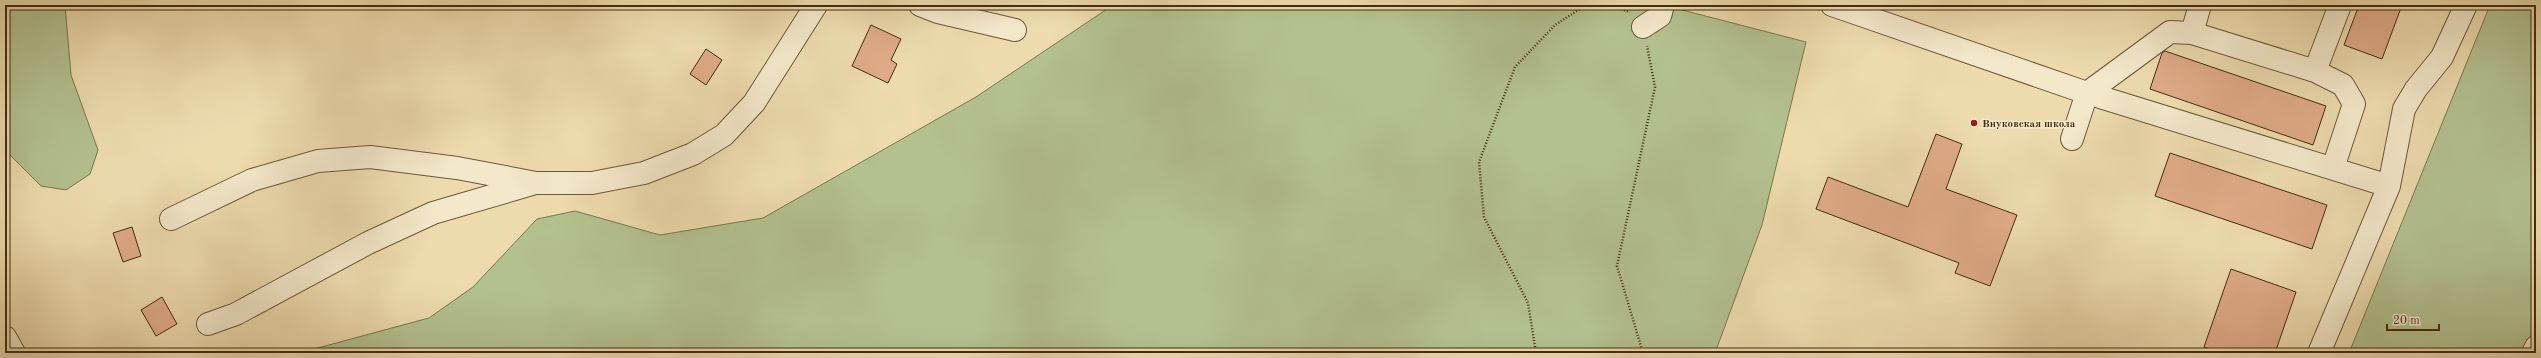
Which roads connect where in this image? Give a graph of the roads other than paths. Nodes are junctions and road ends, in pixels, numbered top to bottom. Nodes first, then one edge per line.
1 (816, 5) edge
2 (920, 5) edge
3 (1663, 5) edge
4 (1832, 5) edge
5 (2200, 5) edge
6 (2340, 5) edge
7 (2466, 5) edge
8 (1643, 27) road end
9 (1015, 30) dead end
10 (2192, 33) junction
11 (2314, 71) junction
12 (2087, 93) junction
13 (2072, 138) dead end
14 (2333, 168) junction
15 (536, 183) junction
16 (2389, 186) junction
17 (171, 219) dead end
18 (208, 324) dead end
19 (5, 337) edge
20 (2536, 346) edge
21 (2322, 351) edge
22 (14, 353) edge
23 (2533, 353) edge

1 - 15 street
2 - 9 street
3 - 8 street
4 - 12 street
5 - 10 street
6 - 11 street
7 - 16 street
10 - 11 street
10 - 12 street
11 - 14 street
12 - 13 street
12 - 14 street
14 - 16 street
15 - 17 street
15 - 18 street
16 - 21 street
19 - 22 street
20 - 23 street

